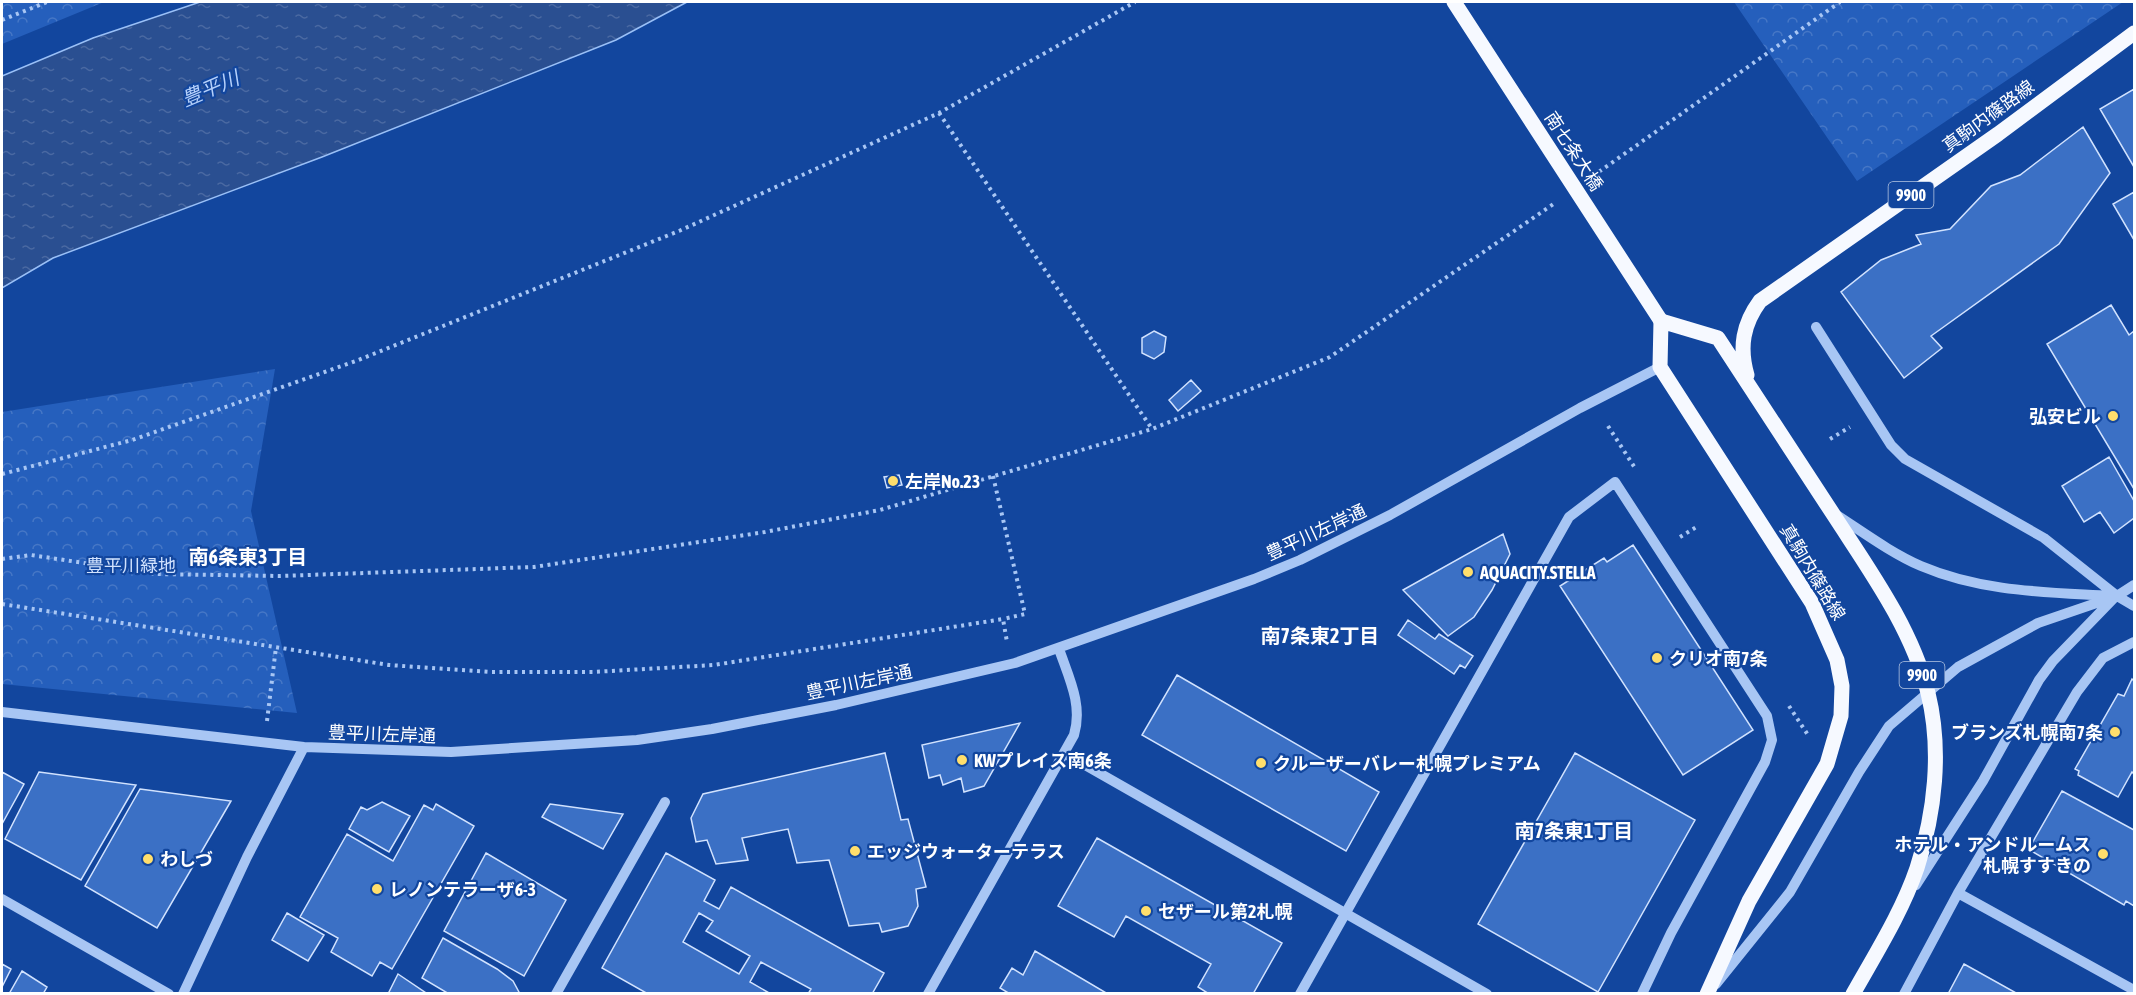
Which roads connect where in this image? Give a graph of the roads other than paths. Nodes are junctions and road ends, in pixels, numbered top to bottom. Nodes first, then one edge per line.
1 (1454, 2) edge
2 (2134, 33) edge
3 (1661, 321) junction
4 (1816, 327) dead end
5 (1660, 367) junction
6 (1750, 386) junction
7 (1831, 512) junction
8 (2134, 585) edge
9 (2116, 596) junction
10 (2134, 606) edge
11 (2134, 642) edge
12 (1059, 649) junction
13 (1928, 692) junction
14 (2, 712) edge
15 (304, 747) junction
16 (1064, 753) junction
17 (665, 802) dead end
18 (1958, 893) junction
19 (2, 898) edge
20 (1899, 911) junction
21 (1345, 913) junction
22 (2134, 990) edge
23 (169, 993) edge
24 (183, 993) edge
25 (556, 993) edge
26 (928, 993) edge
27 (1300, 993) edge
28 (1487, 993) edge
29 (1642, 993) edge
30 (1708, 993) edge
31 (1853, 993) edge
32 (1904, 993) edge

1 - 3 main road, 南七条大橋, bridge
2 - 6 main road, 真駒内篠路線 / 9900
3 - 5 main road
3 - 6 main road, 真駒内篠路線 / 9900
4 - 9 street
5 - 12 street, 豊平川左岸通
5 - 30 main road, 真駒内篠路線
6 - 7 main road, 真駒内篠路線 / 9900
7 - 9 street
7 - 13 main road, 真駒内篠路線 / 9900
8 - 9 street
9 - 10 street
9 - 13 street
9 - 20 street
11 - 18 street
12 - 15 street, 豊平川左岸通
12 - 16 street
13 - 20 main road, 真駒内篠路線 / 9900
13 - 30 street
14 - 15 street, 豊平川左岸通
15 - 24 street
16 - 21 street
16 - 26 street
17 - 25 street
18 - 22 street
18 - 32 street
19 - 23 street
20 - 31 main road, 真駒内篠路線 / 9900
21 - 27 street
21 - 28 street
21 - 29 street

